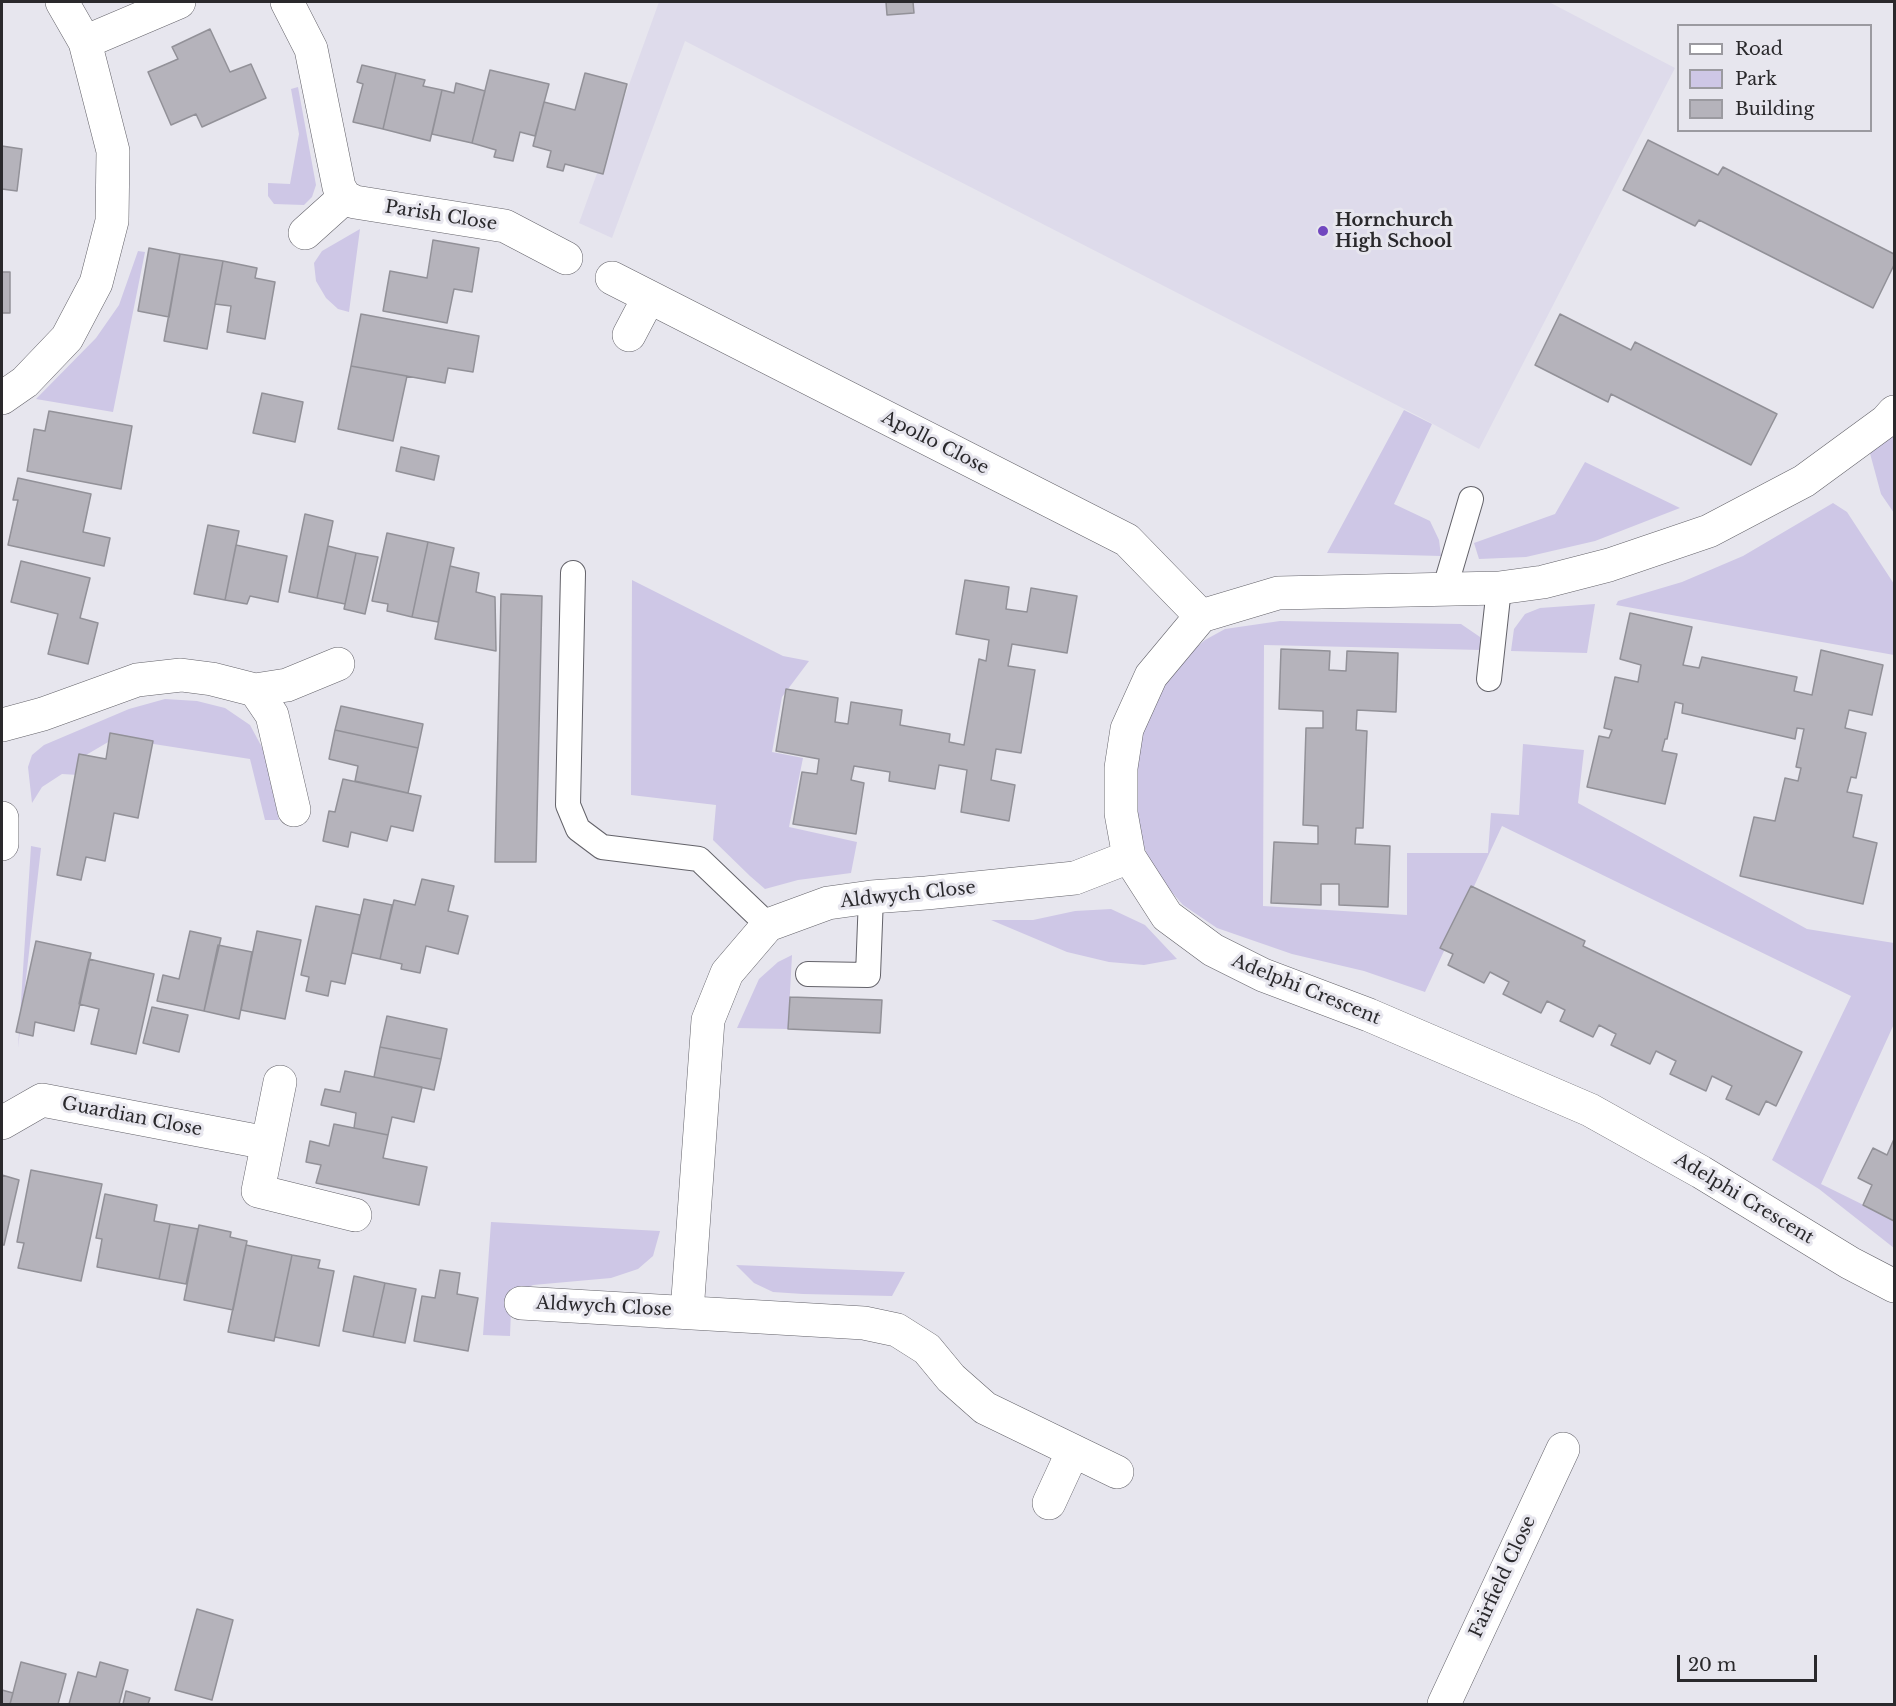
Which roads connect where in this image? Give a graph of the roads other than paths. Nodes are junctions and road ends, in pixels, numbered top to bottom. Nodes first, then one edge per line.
1 (62, 2) edge
2 (178, 2) edge
3 (287, 2) edge
4 (85, 42) junction
5 (345, 197) junction
6 (305, 233) dead end
7 (566, 258) dead end
8 (612, 278) dead end
9 (649, 297) junction
10 (629, 335) dead end
11 (2, 398) edge
12 (1894, 412) edge
13 (1471, 499) dead end
14 (573, 573) dead end
15 (1499, 588) junction
16 (1444, 591) junction
17 (1201, 616) junction
18 (338, 664) dead end
19 (1489, 678) dead end
20 (255, 690) junction
21 (2, 725) edge
22 (294, 810) dead end
23 (2, 818) edge
24 (2, 844) edge
25 (1129, 857) junction
26 (871, 897) junction
27 (768, 925) junction
28 (808, 974) dead end
29 (280, 1082) dead end
30 (2, 1123) edge
31 (267, 1143) junction
32 (355, 1215) dead end
33 (1894, 1286) edge
34 (521, 1303) dead end
35 (687, 1312) junction
36 (1563, 1449) dead end
37 (1073, 1451) junction
38 (1117, 1472) dead end
39 (1049, 1503) dead end
40 (1443, 1704) edge

1 - 4 street
2 - 4 street
3 - 5 street
4 - 11 street
5 - 6 street
5 - 7 street, Parish Close
8 - 9 street, Apollo Close
9 - 10 street
9 - 17 street, Apollo Close
12 - 15 street
13 - 16 lane
14 - 27 lane
15 - 16 street
15 - 19 lane
16 - 17 street
17 - 25 street, Adelphi Crescent
18 - 20 street
20 - 21 street
20 - 22 street
23 - 24 street
25 - 26 street, Aldwych Close
25 - 33 street, Adelphi Crescent
26 - 27 street, Aldwych Close
26 - 28 lane
27 - 35 street, Aldwych Close
29 - 31 street
30 - 31 street, Guardian Close
31 - 32 street
34 - 35 street, Aldwych Close
35 - 37 street, Aldwych Close
36 - 40 street, Fairfield Close
37 - 38 street, Aldwych Close
37 - 39 street

